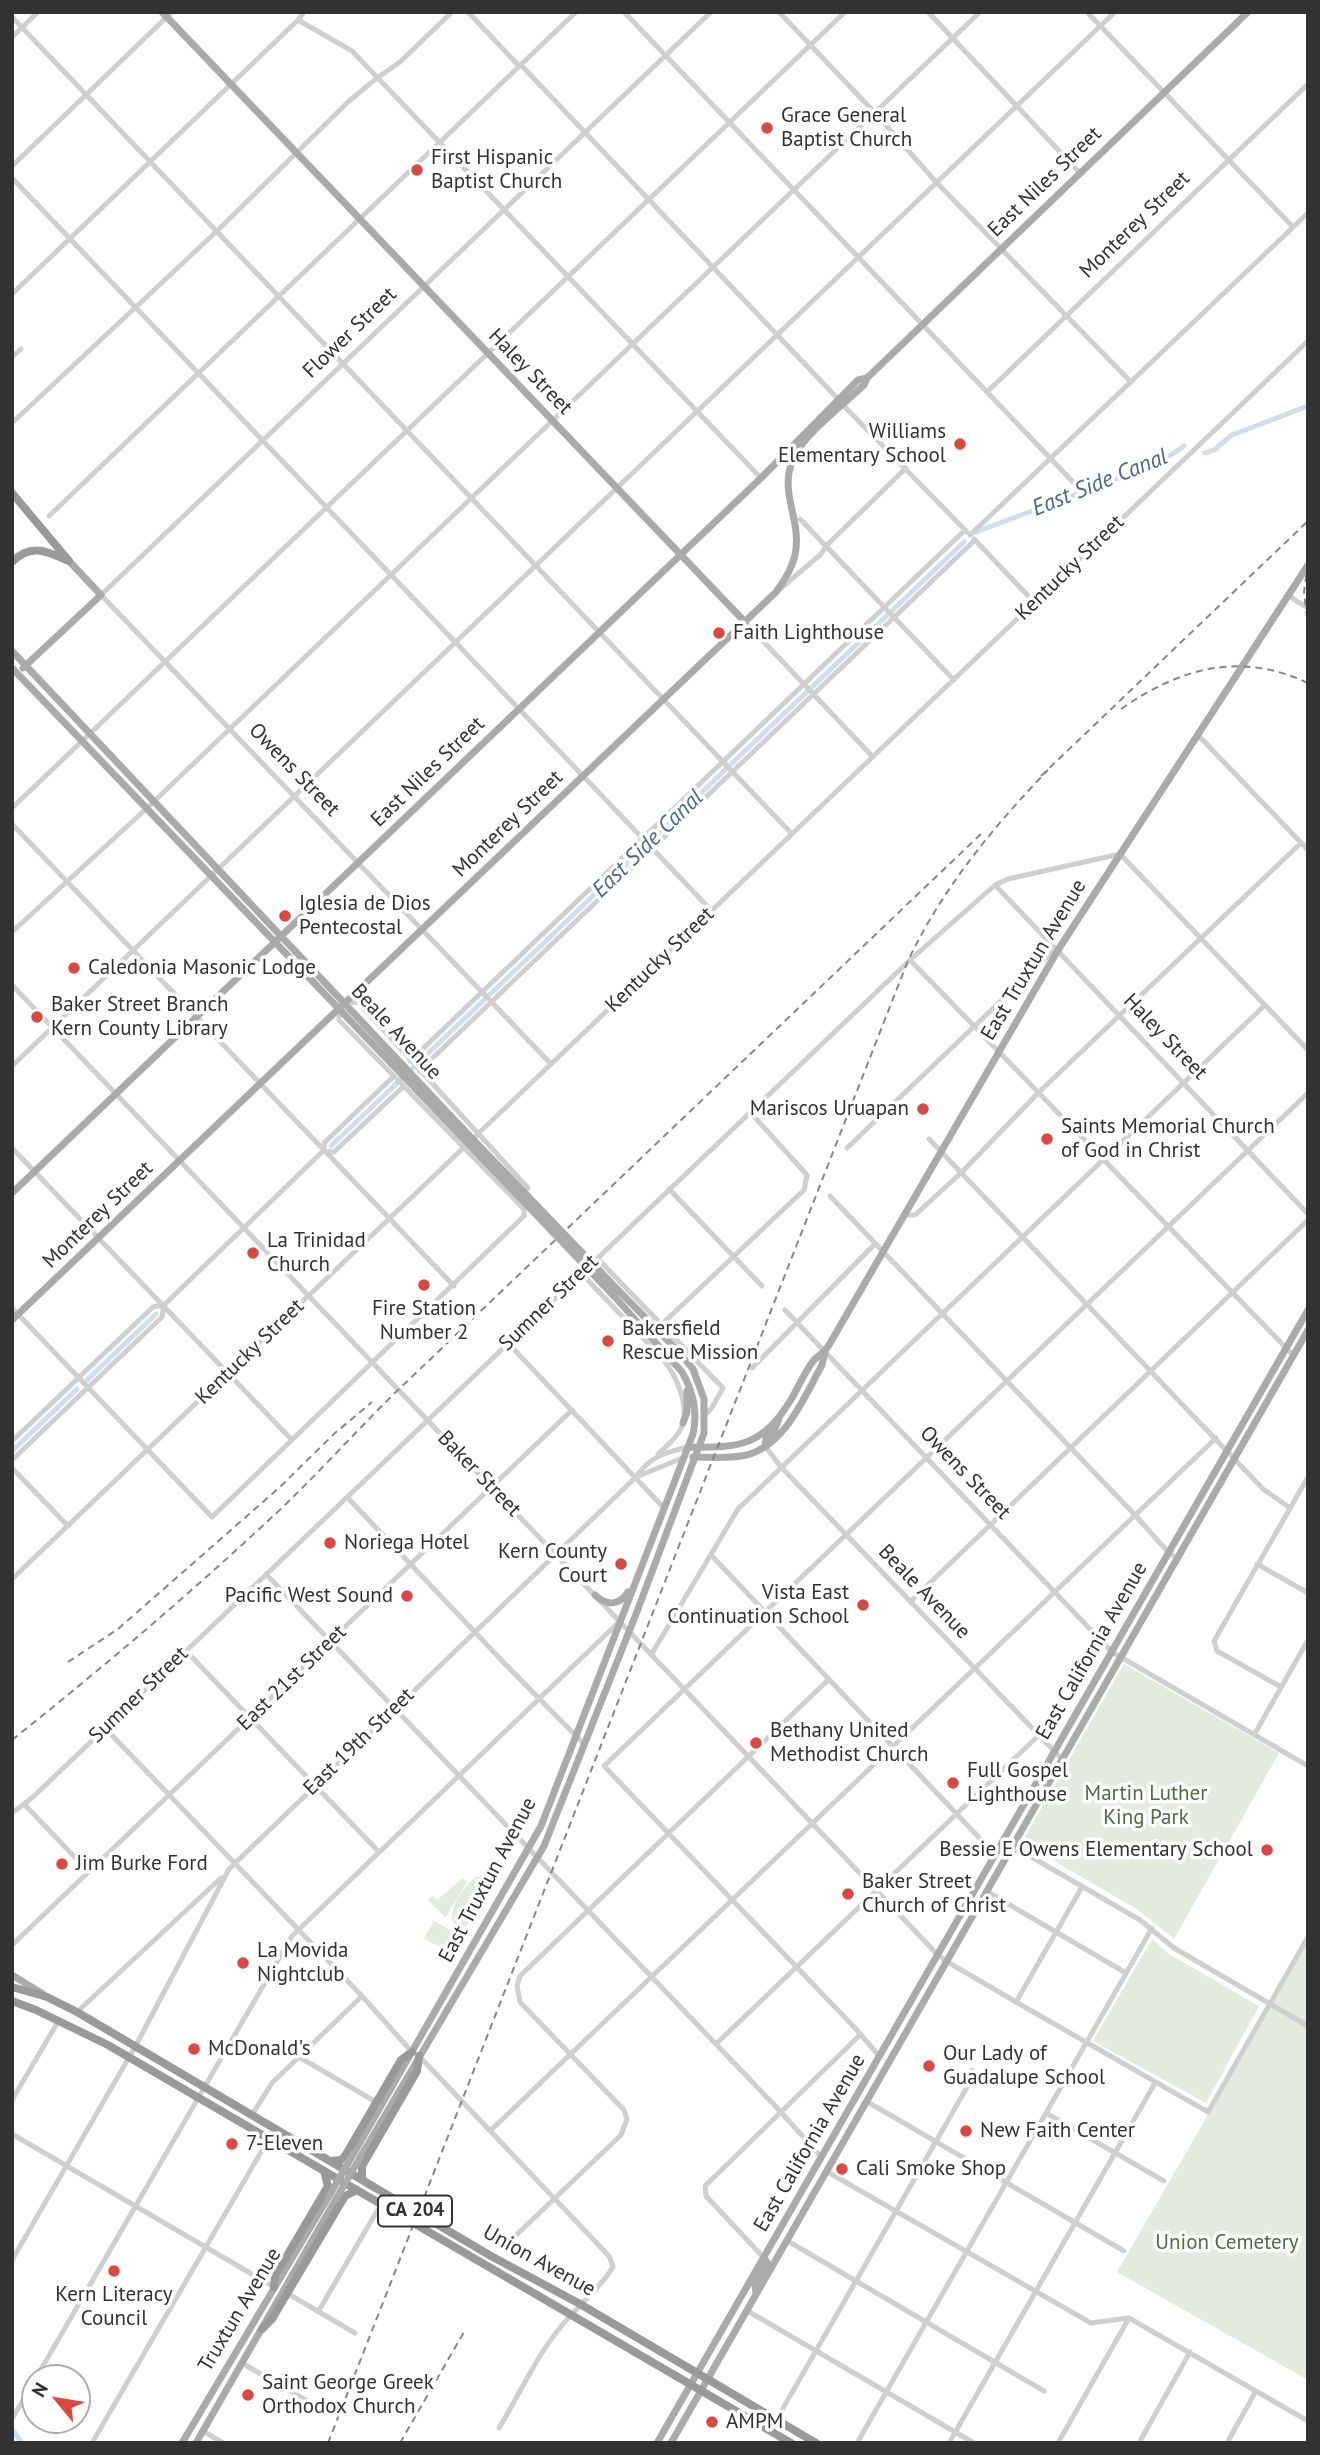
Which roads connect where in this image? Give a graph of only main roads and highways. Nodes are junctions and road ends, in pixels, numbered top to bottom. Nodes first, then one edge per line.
1 (1251, 13) edge
2 (167, 14) edge
3 (841, 402) junction
4 (12, 493) edge
5 (680, 555) junction
6 (69, 561) junction
7 (12, 562) edge
8 (1308, 565) edge
9 (776, 592) joint
10 (101, 595) joint
11 (745, 622) junction
12 (12, 651) edge
13 (26, 665) junction
14 (14, 673) edge
15 (282, 934) junction
16 (274, 943) junction
17 (362, 987) junction
18 (358, 1002) road end
19 (346, 1003) junction
20 (339, 1010) junction
21 (339, 1020) road end
22 (323, 1025) junction
23 (461, 1131) junction
24 (12, 1193) edge
25 (617, 1293) junction
26 (1308, 1310) edge
27 (15, 1317) edge
28 (1308, 1330) edge
29 (825, 1352) junction
30 (687, 1380) junction
31 (781, 1415) junction
32 (683, 1423) road end
33 (765, 1446) junction
34 (688, 1447) junction
35 (699, 1447) junction
36 (685, 1457) junction
37 (696, 1457) junction
38 (664, 1508) junction
39 (664, 1541) junction
40 (637, 1577) junction
41 (595, 1595) road end
42 (471, 1950) junction
43 (479, 1956) junction
44 (12, 1975) edge
45 (12, 1987) edge
46 (47, 1997) junction
47 (12, 2001) edge
48 (416, 2054) junction
49 (875, 2066) junction
50 (866, 2101) junction
51 (357, 2154) junction
52 (345, 2156) junction
53 (822, 2158) junction
54 (330, 2161) junction
55 (362, 2166) junction
56 (324, 2171) junction
57 (362, 2180) junction
58 (328, 2186) junction
59 (357, 2190) junction
60 (345, 2196) junction
61 (332, 2197) joint
62 (811, 2197) junction
63 (796, 2203) junction
64 (786, 2241) junction
65 (764, 2258) junction
66 (281, 2290) junction
67 (756, 2294) junction
68 (262, 2329) junction
69 (696, 2372) junction
70 (708, 2379) junction
71 (690, 2384) junction
72 (702, 2391) junction
73 (182, 2443) edge
74 (196, 2443) edge
75 (657, 2443) edge
76 (671, 2443) edge
77 (791, 2443) edge
78 (816, 2443) edge

1 - 3 main road, East Niles Street
2 - 5 main road, Haley Street
3 - 5 main road, East Niles Street
3 - 9 main road, East Niles Street
4 - 6 highway
5 - 11 main road, Haley Street
5 - 15 main road, East Niles Street
6 - 7 highway
6 - 10 main road, Owens Street
8 - 29 main road, East Truxtun Avenue
9 - 11 main road, Monterey Street
10 - 13 main road, Flower Street
11 - 17 main road, Monterey Street
12 - 13 main road, Beale Avenue
13 - 14 main road, Flower Street
13 - 15 main road, Beale Avenue
14 - 16 main road, Beale Avenue
15 - 16 main road, East Niles Street
15 - 19 main road, Beale Avenue
16 - 20 main road, Beale Avenue
16 - 24 main road, East Niles Street
17 - 18 main road
17 - 19 main road, Monterey Street
19 - 20 main road, Monterey Street
19 - 23 main road, Beale Avenue
20 - 22 main road, Monterey Street
20 - 23 main road, Beale Avenue
21 - 22 main road
22 - 27 main road, Monterey Street
23 - 25 main road, Beale Avenue, bridge
25 - 30 main road, Beale Avenue
25 - 35 main road, Beale Avenue
26 - 49 main road, East California Avenue
28 - 50 main road, East California Avenue
29 - 31 main road, East Truxtun Avenue
29 - 33 main road, East Truxtun Avenue
30 - 32 main road
30 - 34 main road, Beale Avenue
31 - 33 main road
31 - 35 main road, East Truxtun Avenue
33 - 37 main road, East Truxtun Avenue
34 - 35 main road, East Truxtun Avenue
34 - 36 main road, Beale Avenue
35 - 37 main road, Beale Avenue
36 - 37 main road, East Truxtun Avenue
36 - 38 main road, East Truxtun Avenue
37 - 39 main road, East Truxtun Avenue
38 - 39 main road
38 - 40 main road, East Truxtun Avenue
39 - 43 main road, East Truxtun Avenue
40 - 41 main road
40 - 42 main road, East Truxtun Avenue
42 - 43 main road
42 - 48 main road, East Truxtun Avenue
43 - 48 main road, East Truxtun Avenue
44 - 46 main road
45 - 46 highway, CA 204
46 - 54 highway, Union Avenue / CA 204
47 - 56 highway, Union Avenue / CA 204
48 - 51 main road, East Truxtun Avenue
48 - 51 main road, East Truxtun Avenue
48 - 52 highway
48 - 55 highway
49 - 50 main road
49 - 53 main road, East California Avenue
50 - 62 main road, East California Avenue
51 - 61 main road, East Truxtun Avenue, bridge
52 - 54 highway
52 - 55 highway
53 - 62 main road
53 - 63 main road, East California Avenue
54 - 57 highway, Union Avenue / CA 204
55 - 57 highway
56 - 58 highway
56 - 59 highway, Union Avenue / CA 204
57 - 69 highway, Union Avenue / CA 204
58 - 60 highway
58 - 66 highway
59 - 60 highway
59 - 71 highway, Union Avenue / CA 204
60 - 66 highway
61 - 66 main road, Truxtun Avenue
62 - 64 main road, East California Avenue
63 - 64 main road
63 - 65 main road, East California Avenue
64 - 67 main road, East California Avenue
65 - 67 main road
65 - 69 main road, East California Avenue
66 - 68 main road, Truxtun Avenue
66 - 68 highway
66 - 73 main road, Truxtun Avenue
67 - 70 main road, East California Avenue
68 - 74 main road, Truxtun Avenue
69 - 70 highway, Union Avenue / CA 204
69 - 71 main road, East California Avenue
70 - 72 main road, East California Avenue
70 - 78 highway, Union Avenue / CA 204
71 - 72 highway, Union Avenue / CA 204
71 - 75 main road, East California Avenue
72 - 76 main road, East California Avenue
72 - 77 highway, Union Avenue / CA 204

